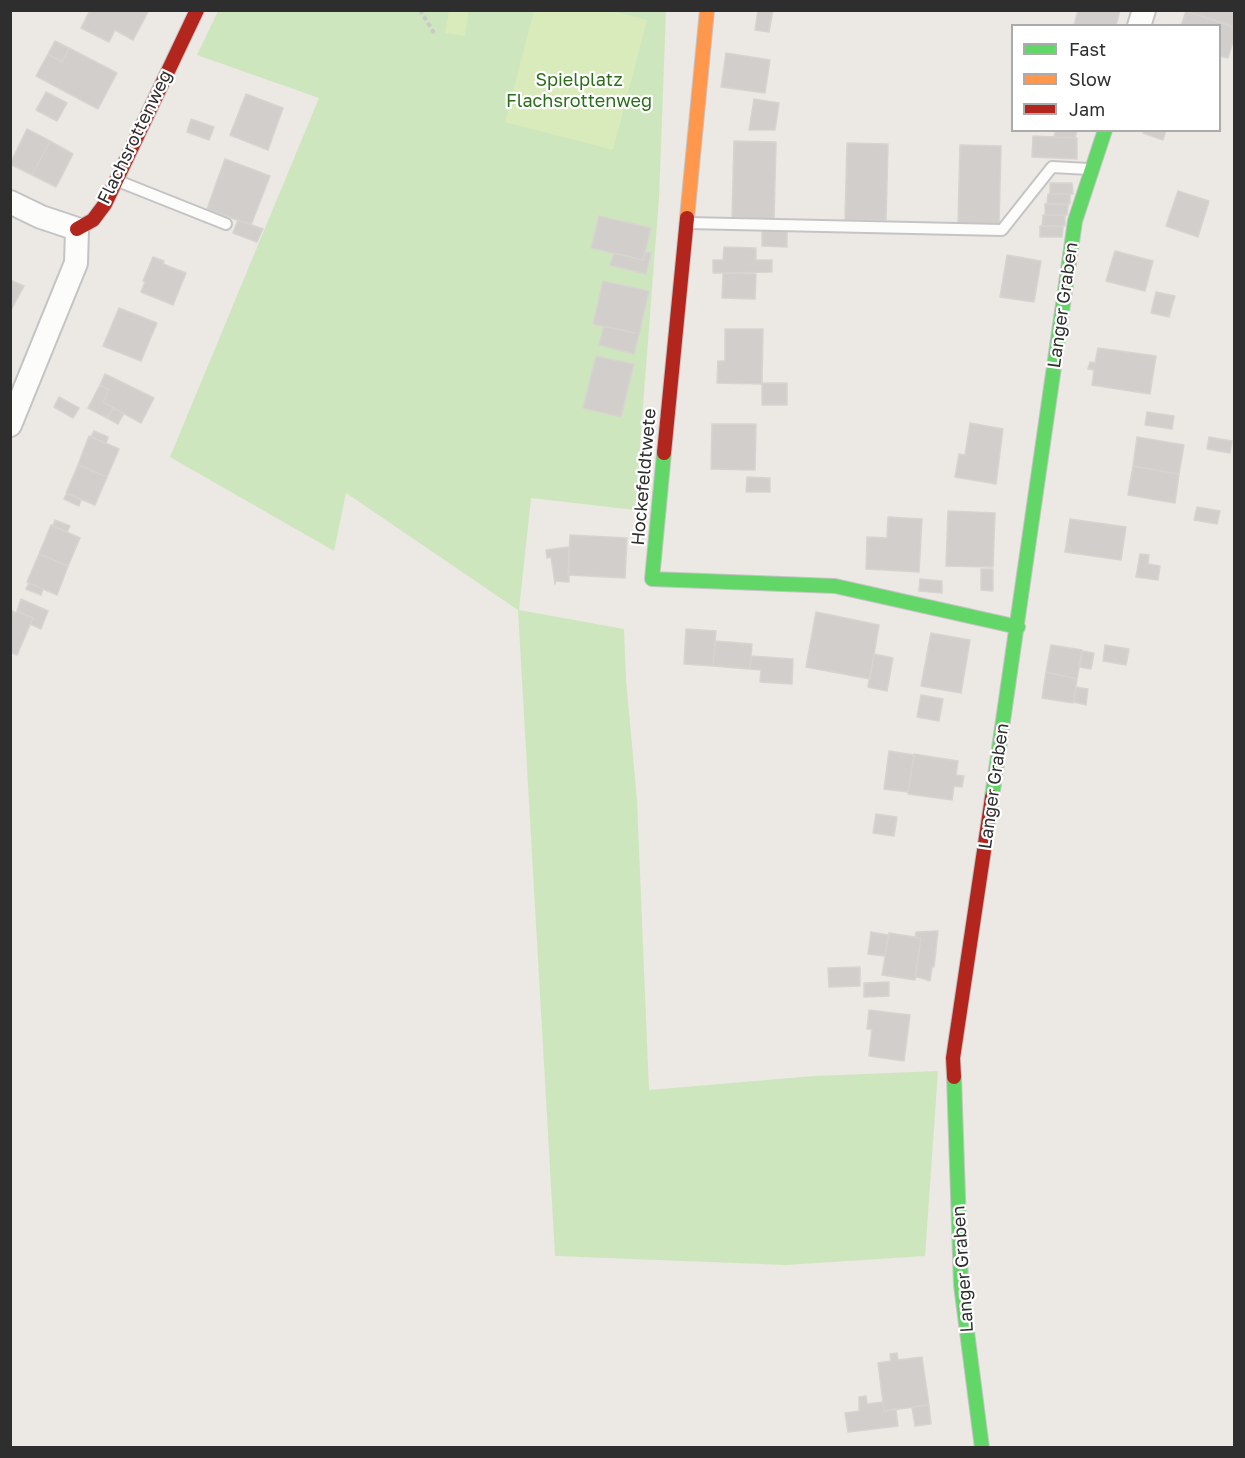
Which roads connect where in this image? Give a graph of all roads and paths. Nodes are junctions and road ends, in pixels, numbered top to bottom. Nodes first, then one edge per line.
1 (197, 10) edge
2 (420, 10) edge
3 (707, 10) edge
4 (434, 33) dead end
5 (1104, 132) edge
6 (1092, 169) junction
7 (116, 180) junction
8 (10, 202) edge
9 (686, 223) junction
10 (226, 224) dead end
11 (77, 229) junction
12 (10, 425) edge
13 (1018, 627) junction
14 (982, 1448) edge

1 - 7 street, Flachsrottenweg
2 - 4 path
3 - 9 street, Hockefeldtwete
5 - 6 street, Langer Graben
6 - 9 lane
6 - 13 street, Langer Graben
7 - 10 lane
7 - 11 street, Flachsrottenweg
8 - 11 street
9 - 13 street, Hockefeldtwete
11 - 12 street
13 - 14 street, Langer Graben

